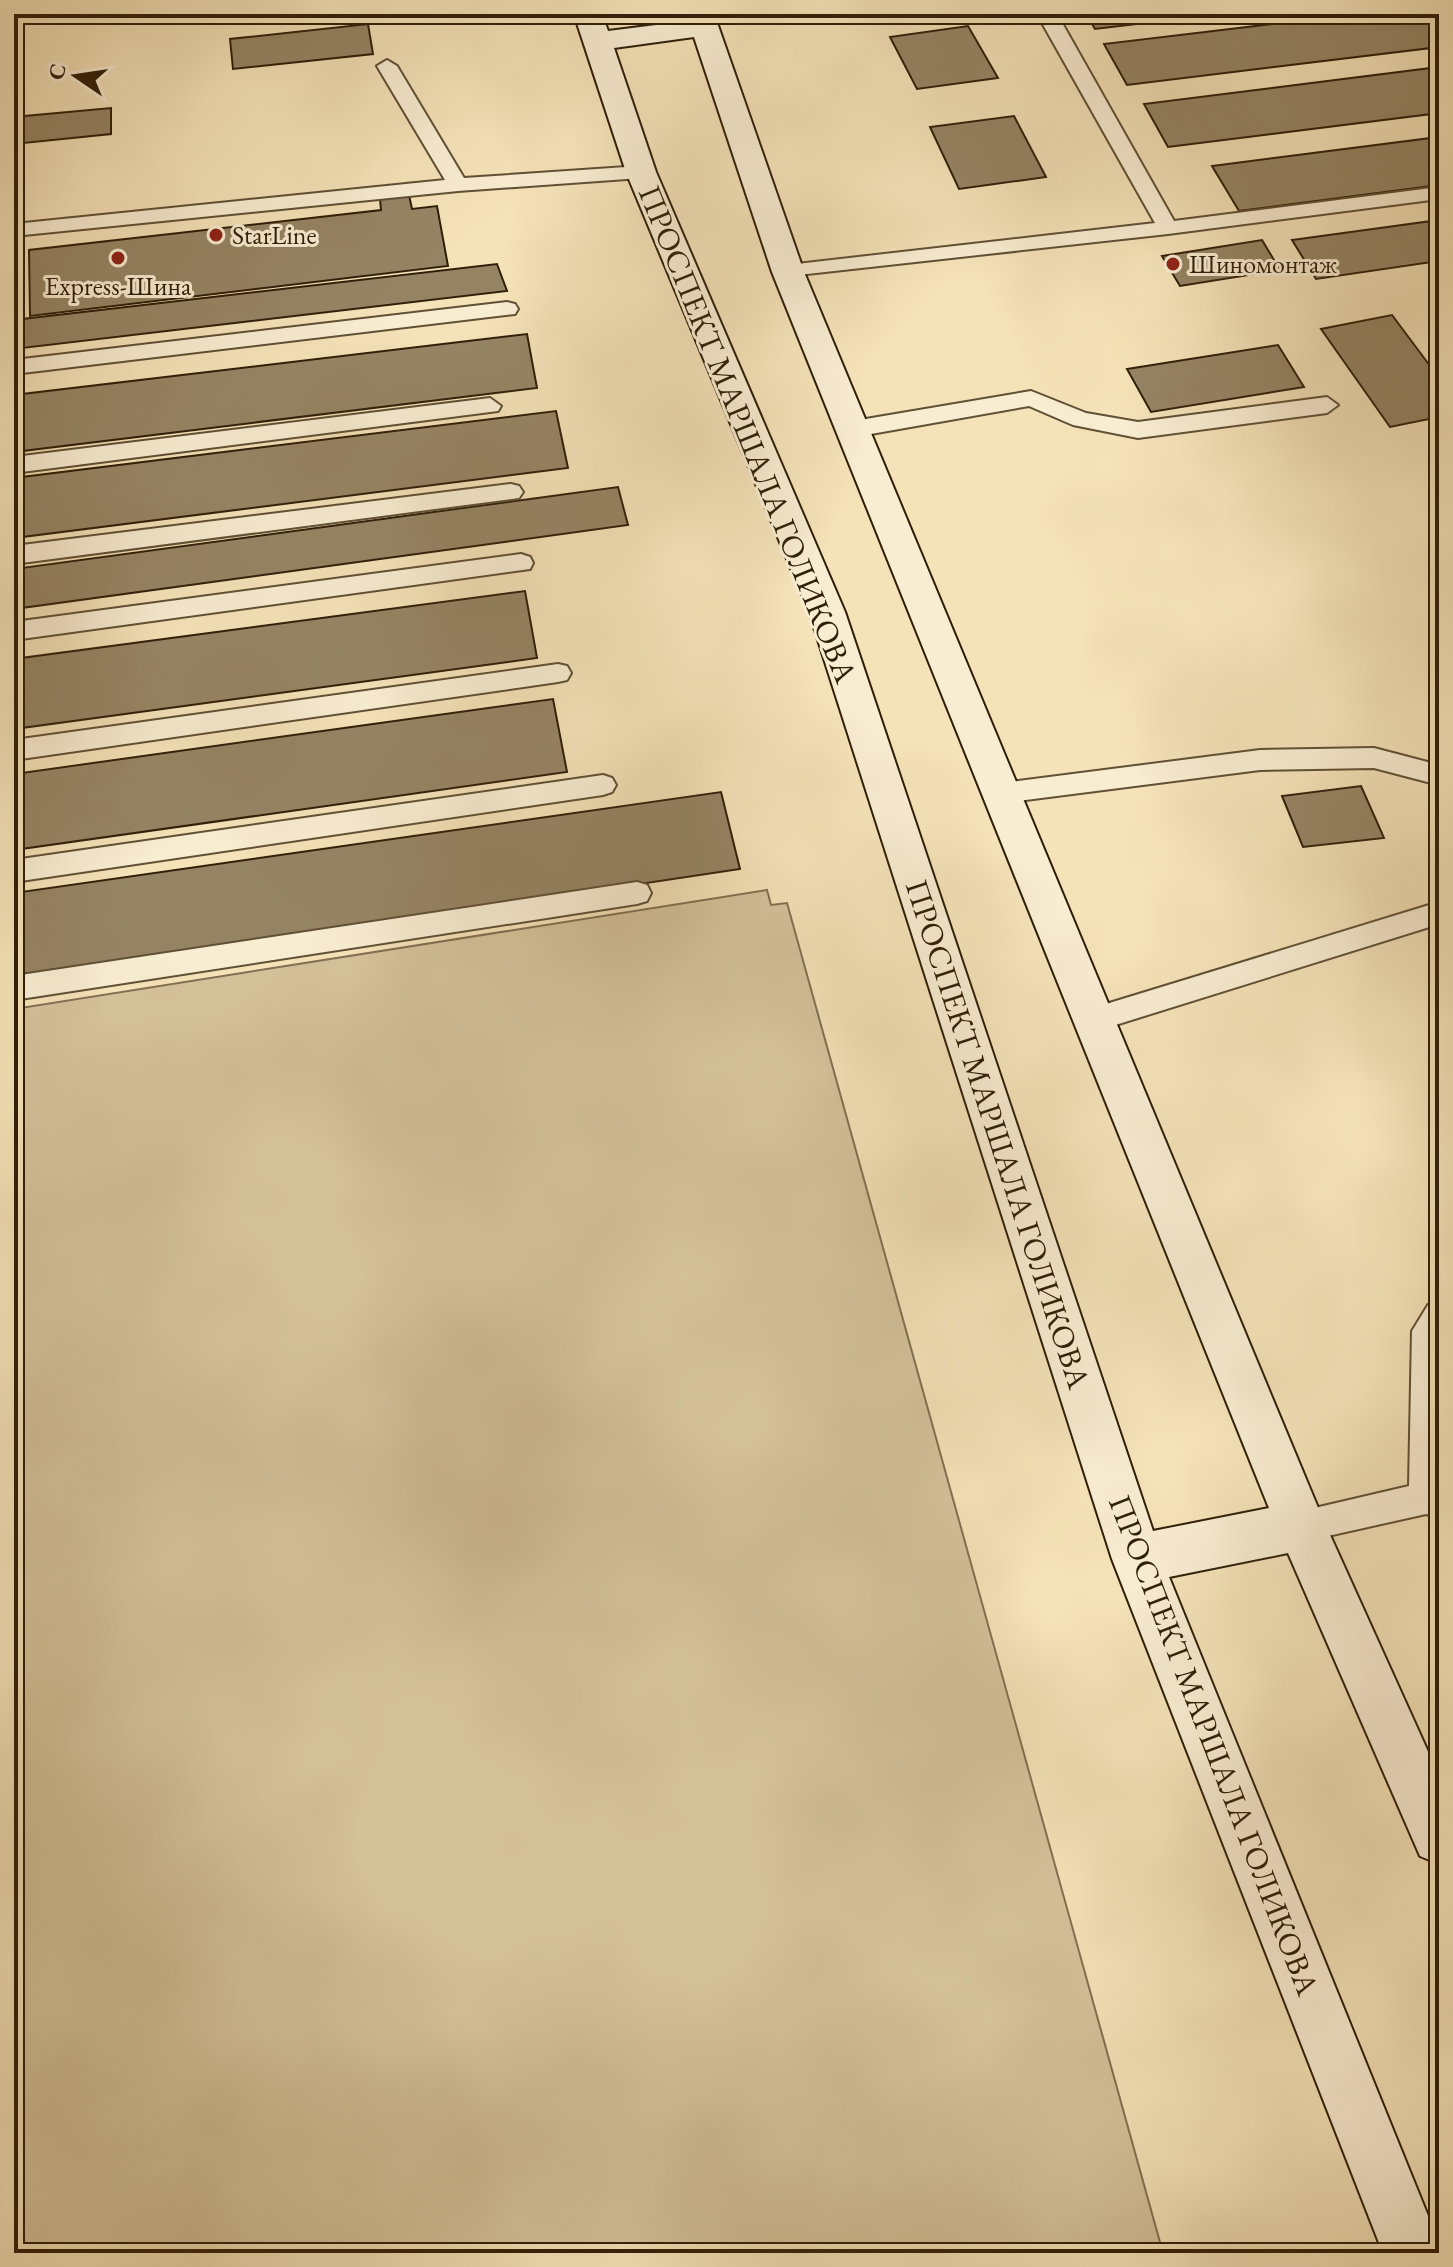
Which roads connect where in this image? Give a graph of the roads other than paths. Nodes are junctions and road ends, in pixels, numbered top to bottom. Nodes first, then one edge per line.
1 (1047, 14) edge
2 (702, 21) edge
3 (593, 27) edge
4 (387, 66) dead end
5 (641, 172) junction
6 (458, 185) junction
7 (1439, 193) edge
8 (1168, 228) junction
9 (14, 230) edge
10 (788, 272) junction
11 (507, 309) dead end
12 (14, 367) edge
13 (1327, 405) dead end
14 (490, 406) dead end
15 (854, 429) junction
16 (14, 465) edge
17 (511, 492) dead end
18 (14, 555) edge
19 (521, 563) dead end
20 (14, 631) edge
21 (558, 673) dead end
22 (14, 750) edge
23 (1439, 775) edge
24 (603, 785) dead end
25 (1003, 793) junction
26 (14, 871) edge
27 (637, 893) dead end
28 (1439, 913) edge
29 (14, 988) edge
30 (1093, 1020) junction
31 (1439, 1315) edge
32 (1432, 1500) edge
33 (1301, 1526) junction
34 (1137, 1559) junction
35 (1439, 1837) edge
36 (1413, 2253) edge

1 - 8 lane
2 - 3 main road
2 - 10 main road
3 - 5 main road, ПРОСПЕКТ МАРШАЛА ГОЛИКОВА
4 - 6 lane
5 - 6 lane
5 - 34 main road, ПРОСПЕКТ МАРШАЛА ГОЛИКОВА
6 - 9 lane
7 - 8 lane
8 - 10 lane
10 - 15 main road
11 - 12 lane
13 - 15 lane
14 - 16 lane
15 - 25 main road
17 - 18 lane
19 - 20 lane
21 - 22 lane
23 - 25 lane
24 - 26 lane
25 - 30 main road
27 - 29 lane
28 - 30 lane
30 - 33 main road
31 - 32 lane
32 - 33 lane
33 - 34 main road
33 - 35 main road
34 - 36 main road, ПРОСПЕКТ МАРШАЛА ГОЛИКОВА

